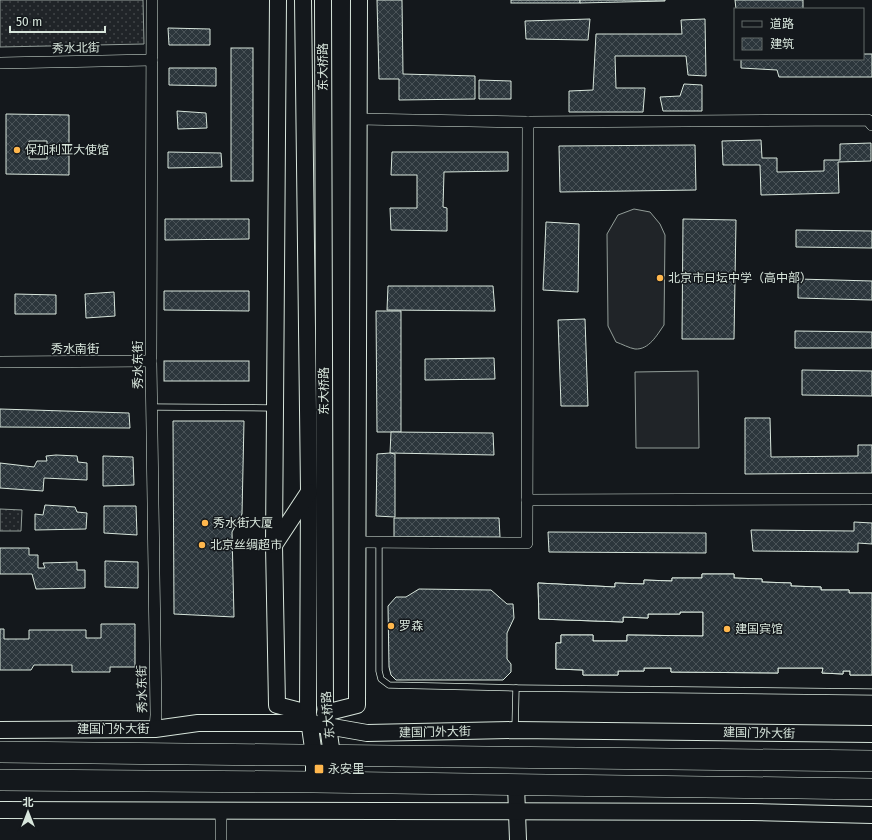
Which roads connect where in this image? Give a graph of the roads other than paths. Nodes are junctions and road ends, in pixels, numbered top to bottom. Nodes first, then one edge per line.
1 (152, 0) edge
2 (278, 0) edge
3 (303, 0) edge
4 (323, 0) edge
5 (359, 0) edge
6 (152, 60) junction
7 (0, 63) edge
8 (359, 119) junction
9 (528, 122) junction
10 (872, 125) edge
11 (151, 361) junction
12 (0, 362) edge
13 (152, 407) junction
14 (275, 408) junction
15 (308, 492) junction
16 (872, 499) edge
17 (527, 500) junction
18 (358, 542) junction
19 (379, 542) junction
20 (274, 545) junction
21 (516, 688) junction
22 (872, 692) edge
23 (309, 718) junction
24 (327, 720) junction
25 (155, 729) junction
26 (0, 730) edge
27 (515, 730) junction
28 (872, 734) edge
29 (0, 752) edge
30 (323, 755) junction
31 (871, 761) edge
32 (0, 780) edge
33 (323, 782) junction
34 (516, 785) junction
35 (872, 789) edge
36 (0, 810) edge
37 (221, 811) junction
38 (517, 812) junction
39 (872, 815) edge
40 (221, 840) edge
41 (518, 840) edge

1 - 6 street, 秀水东街
2 - 14 street
3 - 15 street, 东大桥路
4 - 24 street, 东大桥路
5 - 8 street
6 - 7 street, 秀水北街
6 - 11 street, 秀水东街
8 - 9 street
8 - 18 street
9 - 10 street
9 - 17 street
11 - 12 street, 秀水南街
11 - 13 street, 秀水东街
13 - 14 lane
13 - 25 street, 秀水东街
14 - 20 street
15 - 20 street
15 - 23 street, 东大桥路
16 - 17 street
17 - 19 street
18 - 19 street
18 - 24 street
19 - 21 lane
20 - 23 street
21 - 22 lane
21 - 27 lane
23 - 24 street, 建国门外大街
23 - 25 street, 建国门外大街
23 - 30 street, 东大桥路
24 - 27 street, 建国门外大街
24 - 30 street, 东大桥路
25 - 26 street, 建国门外大街
27 - 28 street, 建国门外大街
29 - 30 highway, 建国门外大街
30 - 31 highway, 建国门外大街
30 - 33 street, 东大桥路
32 - 33 highway
33 - 34 highway
34 - 35 highway
34 - 38 street
36 - 37 street
37 - 38 street
37 - 40 street
38 - 39 street
38 - 41 street

